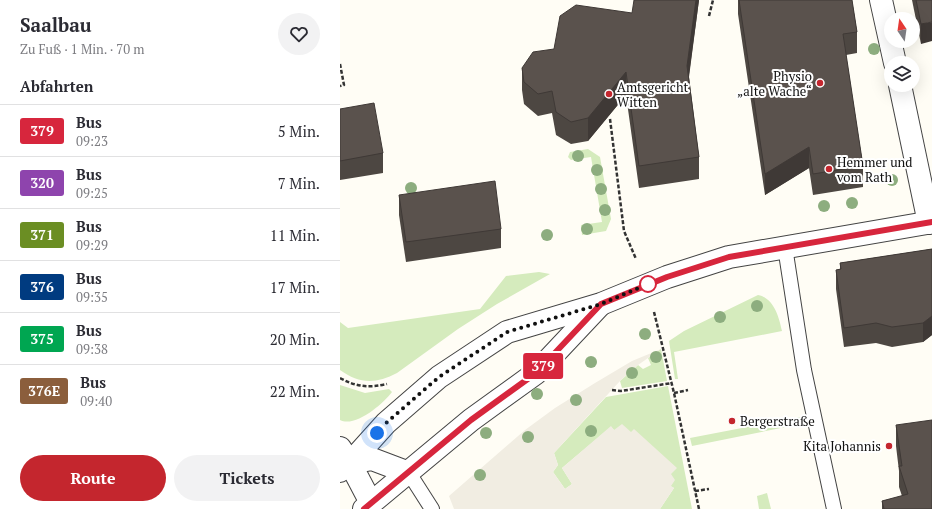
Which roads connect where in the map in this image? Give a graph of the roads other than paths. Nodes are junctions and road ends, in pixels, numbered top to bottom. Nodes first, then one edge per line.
1 (881, 0) edge
2 (893, 56) edge
3 (902, 92) edge
4 (931, 222) edge
5 (785, 247) junction
6 (601, 304) junction
7 (343, 461) edge
8 (409, 473) junction
9 (370, 507) edge
10 (432, 509) edge
11 (834, 509) edge

1 - 2 street
3 - 4 street
4 - 5 street
5 - 6 street
5 - 11 lane
6 - 7 street
6 - 8 street
7 - 8 street
7 - 9 street
8 - 9 street
8 - 10 lane

